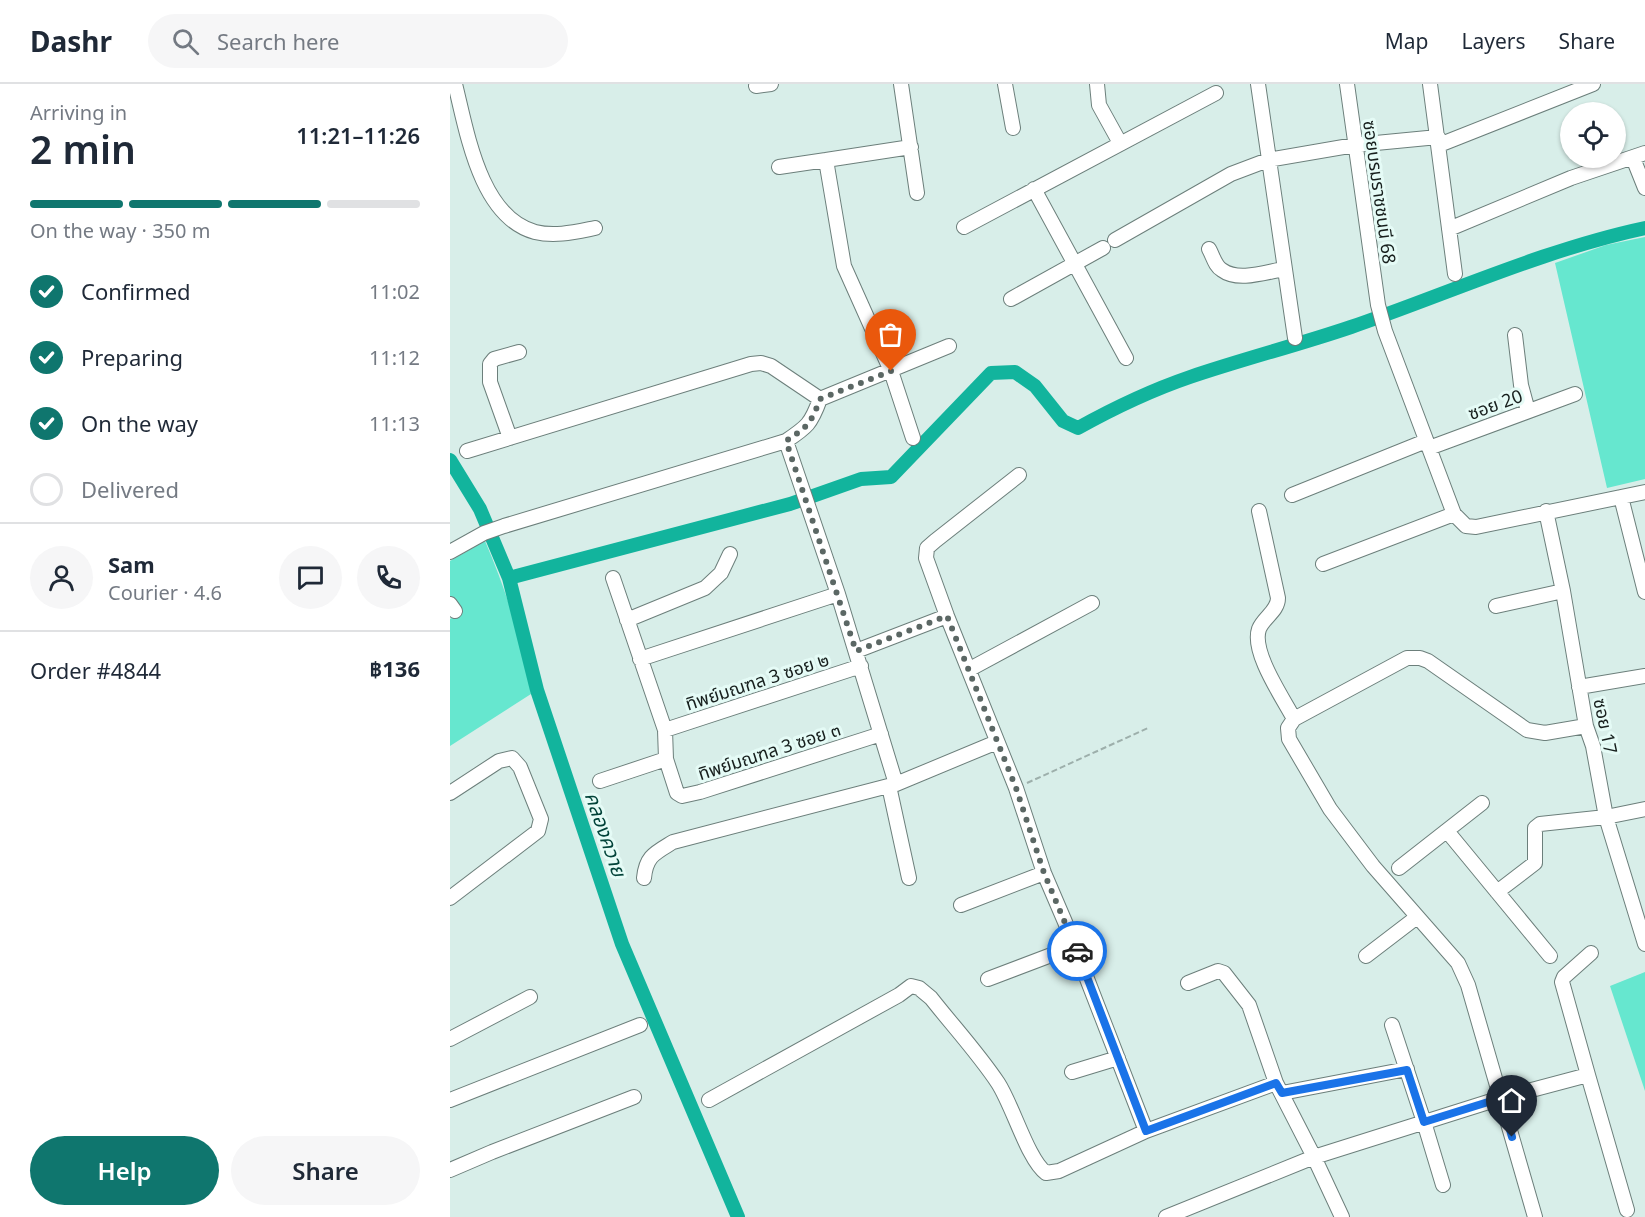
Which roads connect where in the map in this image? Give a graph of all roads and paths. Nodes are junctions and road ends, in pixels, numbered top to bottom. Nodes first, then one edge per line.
1 (455, 84) edge
2 (771, 84) edge
3 (901, 84) edge
4 (1005, 84) edge
5 (1097, 84) edge
6 (1258, 84) edge
7 (1347, 84) edge
8 (1430, 84) edge
9 (1593, 84) edge
10 (756, 86) dead end
11 (1216, 93) dead end
12 (1013, 128) dead end
13 (1438, 141) junction
14 (1120, 143) junction
15 (1355, 145) junction
16 (911, 147) junction
17 (1639, 155) edge
18 (826, 160) junction
19 (1268, 160) junction
20 (779, 167) dead end
21 (1645, 188) edge
22 (1034, 189) junction
23 (917, 193) dead end
24 (964, 227) dead end
25 (595, 228) dead end
26 (1449, 229) junction
27 (1209, 249) dead end
28 (1075, 264) junction
29 (1284, 269) junction
30 (1455, 274) dead end
31 (1011, 299) dead end
32 (1515, 335) dead end
33 (1295, 338) dead end
34 (949, 346) dead end
35 (519, 352) dead end
36 (1126, 358) dead end
37 (891, 371) junction
38 (1575, 394) dead end
39 (820, 399) junction
40 (1528, 411) junction
41 (510, 438) junction
42 (913, 438) dead end
43 (786, 441) junction
44 (1428, 445) junction
45 (467, 451) dead end
46 (1018, 474) dead end
47 (1645, 492) edge
48 (1292, 495) dead end
49 (1621, 497) junction
50 (1259, 511) dead end
51 (1546, 511) junction
52 (1454, 514) junction
53 (452, 548) edge
54 (730, 554) dead end
55 (1323, 564) dead end
56 (613, 578) dead end
57 (1563, 591) junction
58 (1645, 592) edge
59 (838, 594) junction
60 (1092, 603) dead end
61 (1496, 606) dead end
62 (947, 616) junction
63 (627, 620) junction
64 (856, 651) junction
65 (640, 659) junction
66 (861, 666) junction
67 (970, 669) junction
68 (1645, 676) edge
69 (1580, 687) junction
70 (1294, 719) junction
71 (1586, 726) junction
72 (1148, 728) dead end
73 (665, 730) junction
74 (881, 734) junction
75 (997, 742) junction
76 (666, 759) junction
77 (600, 781) dead end
78 (892, 785) junction
79 (1016, 788) junction
80 (450, 793) edge
81 (1482, 803) dead end
82 (1645, 810) edge
83 (1606, 817) junction
84 (1447, 831) junction
85 (1399, 868) dead end
86 (1044, 873) junction
87 (644, 878) dead end
88 (909, 878) dead end
89 (1497, 892) junction
90 (450, 898) edge
91 (961, 905) dead end
92 (1417, 916) junction
93 (1645, 944) edge
94 (1075, 946) junction
95 (1591, 953) dead end
96 (1366, 956) dead end
97 (1550, 956) dead end
98 (988, 979) dead end
99 (1188, 983) dead end
100 (530, 997) dead end
101 (640, 1025) dead end
102 (1392, 1025) dead end
103 (450, 1039) edge
104 (1118, 1058) junction
105 (1407, 1070) junction
106 (1072, 1072) dead end
107 (1588, 1075) junction
108 (1279, 1088) junction
109 (634, 1097) dead end
110 (1501, 1098) junction
111 (450, 1100) edge
112 (709, 1100) dead end
113 (1424, 1122) junction
114 (1146, 1131) junction
115 (1314, 1157) junction
116 (450, 1170) edge
117 (1443, 1185) dead end
118 (1627, 1210) dead end
119 (1166, 1217) edge
120 (1342, 1217) edge
121 (1535, 1217) edge

1 - 25 street
2 - 10 street
3 - 16 street
4 - 12 street
5 - 14 street
6 - 19 street
7 - 15 street, ซอยบรมราชชนนี 68
8 - 13 street
9 - 13 street
11 - 14 street
13 - 15 street
13 - 26 street
14 - 22 street
15 - 19 street
15 - 44 street, ซอยบรมราชชนนี 68
16 - 18 street
16 - 23 street
17 - 21 street
17 - 26 street
18 - 20 street
18 - 37 street
19 - 28 street
19 - 29 street
22 - 24 street
22 - 28 street
26 - 30 street
27 - 29 street
28 - 31 street
28 - 36 street
29 - 33 street
32 - 40 street
34 - 37 street
35 - 41 street
37 - 39 street
37 - 42 street
38 - 40 street, ซอย 20
39 - 41 street
39 - 43 street
40 - 44 street, ซอย 20
41 - 45 street
43 - 53 street
43 - 59 street
44 - 48 street, ซอย 20
44 - 52 street, ซอยบรมราชชนนี 68
46 - 62 street
47 - 49 street
49 - 51 street
49 - 58 street
50 - 70 street
51 - 52 street
51 - 57 street, ซอย 17
52 - 55 street
54 - 63 street
56 - 63 street, ทิพย์มณฑล 3 ซอย ๓
57 - 61 street
57 - 69 street, ซอย 17
59 - 64 street
59 - 65 street
60 - 67 street
62 - 64 street
62 - 67 street
63 - 65 street, ทิพย์มณฑล 3 ซอย ๓
64 - 66 street
65 - 73 street, ทิพย์มณฑล 3 ซอย ๓
66 - 73 street, ทิพย์มณฑล 3 ซอย ๒
66 - 74 street
67 - 75 street
68 - 69 street
69 - 71 street, ซอย 17
70 - 71 street
70 - 92 street
71 - 83 street, ซอย 17
72 - 79 path
73 - 76 street, ทิพย์มณฑล 3 ซอย ๓
74 - 76 street, ทิพย์มณฑล 3 ซอย ๓
74 - 78 street
75 - 78 street
75 - 79 street
76 - 77 street
78 - 87 street
78 - 88 street
79 - 86 street
80 - 90 street
81 - 84 street
82 - 83 street
83 - 89 street
83 - 93 street, ซอย 17
84 - 85 street
84 - 89 street
86 - 91 street
86 - 94 street
89 - 97 street
92 - 96 street
92 - 110 street
94 - 98 street
94 - 104 street
95 - 107 street
99 - 108 street
100 - 103 street
101 - 111 street
102 - 105 street
104 - 106 street
104 - 114 street
105 - 108 street
105 - 113 street
107 - 110 street
107 - 118 street
108 - 114 street
108 - 115 street
109 - 116 street
110 - 113 street
110 - 121 street
112 - 114 street
113 - 115 street
113 - 117 street
115 - 119 street
115 - 120 street

